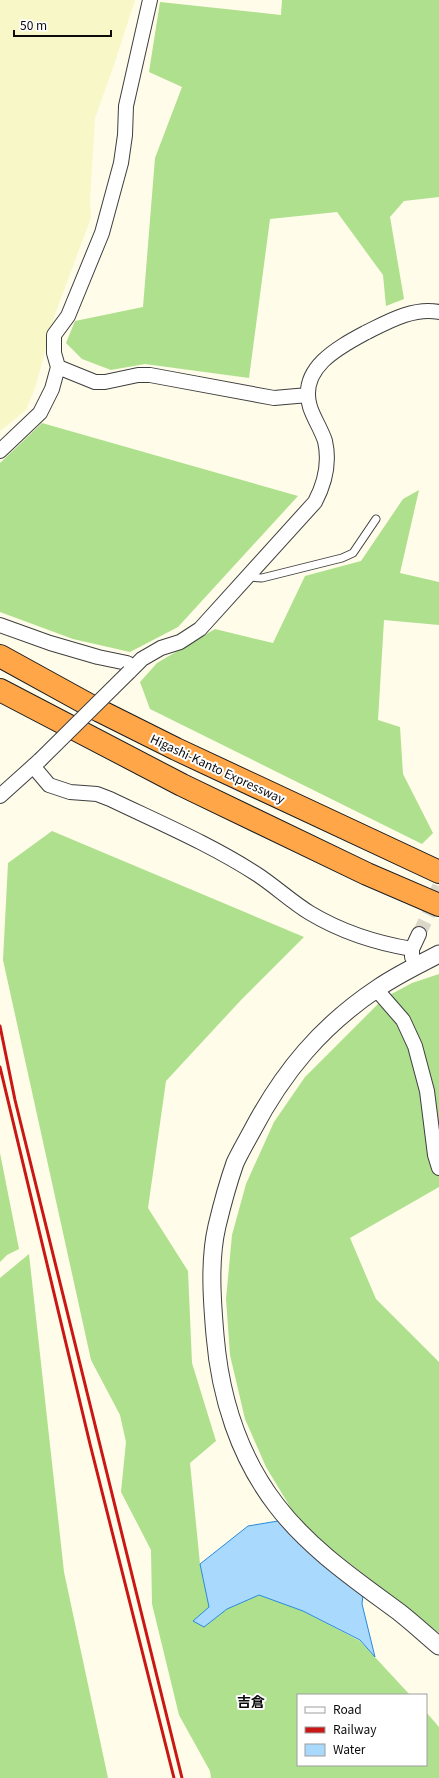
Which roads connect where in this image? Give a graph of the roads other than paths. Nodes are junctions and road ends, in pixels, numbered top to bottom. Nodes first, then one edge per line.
1 (150, 0) edge
2 (439, 312) edge
3 (58, 367) junction
4 (308, 395) junction
5 (0, 450) edge
6 (376, 519) dead end
7 (248, 577) junction
8 (0, 625) edge
9 (0, 656) edge
10 (131, 670) junction
11 (0, 690) edge
12 (37, 763) junction
13 (0, 796) edge
14 (439, 872) edge
15 (439, 905) edge
16 (419, 934) tunnel mouth
17 (412, 950) junction
18 (439, 954) edge
19 (413, 968) junction
20 (376, 990) junction
21 (439, 1168) edge
22 (439, 1646) edge

1 - 3 street
2 - 4 street
3 - 4 street
3 - 5 street
4 - 7 street
6 - 7 lane
7 - 10 street
8 - 10 street
9 - 14 highway, Higashi-Kanto Expressway
10 - 12 street, bridge
11 - 15 highway
12 - 13 street
12 - 17 street
16 - 17 street
17 - 19 street
18 - 19 street
19 - 20 street
20 - 21 street
20 - 22 street

